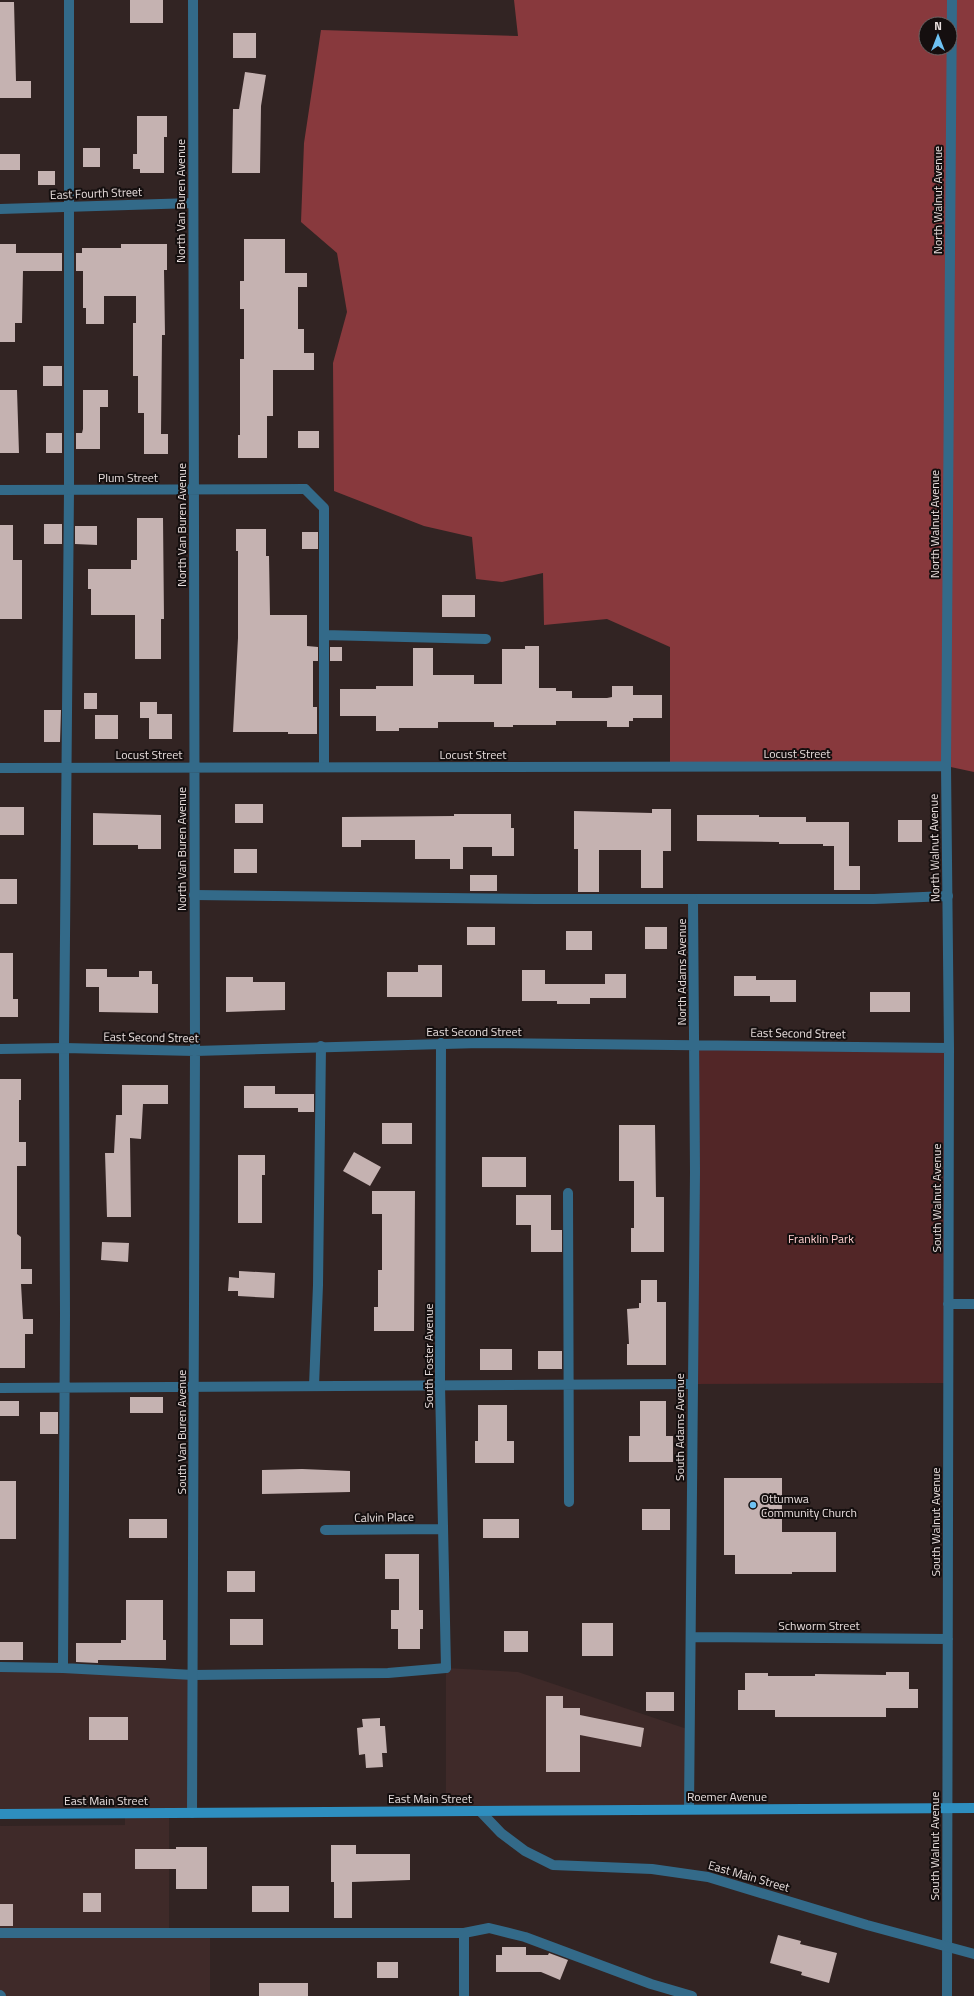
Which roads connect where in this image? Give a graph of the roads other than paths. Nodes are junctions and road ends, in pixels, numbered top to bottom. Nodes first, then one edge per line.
1 (69, 0) edge
2 (193, 0) edge
3 (952, 0) edge
4 (193, 203) junction
5 (69, 208) junction
6 (0, 209) edge
7 (0, 490) edge
8 (69, 490) junction
9 (194, 490) junction
10 (324, 635) junction
11 (486, 639) dead end
12 (946, 766) junction
13 (67, 767) junction
14 (194, 767) junction
15 (324, 767) junction
16 (0, 768) edge
17 (194, 895) junction
18 (948, 896) junction
19 (693, 899) junction
20 (441, 1043) junction
21 (694, 1045) junction
22 (321, 1046) junction
23 (64, 1048) junction
24 (949, 1048) junction
25 (0, 1049) edge
26 (195, 1051) junction
27 (568, 1193) dead end
28 (948, 1304) junction
29 (974, 1304) edge
30 (569, 1384) junction
31 (692, 1384) junction
32 (440, 1385) junction
33 (314, 1386) junction
34 (194, 1387) junction
35 (0, 1388) edge
36 (65, 1388) junction
37 (569, 1502) dead end
38 (443, 1529) junction
39 (325, 1530) dead end
40 (691, 1637) junction
41 (948, 1639) junction
42 (0, 1668) edge
43 (63, 1668) junction
44 (193, 1676) junction
45 (948, 1808) junction
46 (974, 1808) edge
47 (689, 1809) junction
48 (480, 1811) junction
49 (192, 1813) junction
50 (0, 1814) edge
51 (0, 1933) edge
52 (464, 1933) junction
53 (947, 1946) junction
54 (974, 1954) edge
55 (464, 1996) edge
56 (692, 1996) edge
57 (947, 1996) edge

1 - 5 street
2 - 4 street, North Van Buren Avenue
3 - 12 street, North Walnut Avenue
4 - 5 street, East Fourth Street
4 - 9 street, North Van Buren Avenue
5 - 6 street, East Fourth Street
5 - 8 street
7 - 8 street, Plum Street
8 - 9 street, Plum Street
8 - 13 street
9 - 10 street, Plum Street
9 - 14 street, North Van Buren Avenue
10 - 11 street
10 - 15 street
12 - 15 street, Locust Street
12 - 18 street, North Walnut Avenue
13 - 14 street, Locust Street
13 - 16 street, Locust Street
13 - 23 street
14 - 15 street, Locust Street
14 - 17 street, North Van Buren Avenue
17 - 19 street
17 - 26 street, North Van Buren Avenue
18 - 19 street
18 - 24 street, North Walnut Avenue
19 - 21 street, North Adams Avenue
20 - 21 street, East Second Street
20 - 22 street, East Second Street
20 - 32 street, South Foster Avenue
21 - 24 street, East Second Street
21 - 31 street, South Adams Avenue
22 - 26 street, East Second Street
22 - 33 street
23 - 25 street, East Second Street
23 - 26 street, East Second Street
23 - 36 street
24 - 28 street, South Walnut Avenue
26 - 34 street, South Van Buren Avenue
27 - 30 street
28 - 29 street
28 - 41 street, South Walnut Avenue
30 - 31 street
30 - 32 street
30 - 37 street
31 - 40 street, South Adams Avenue
32 - 33 street
32 - 38 street, South Foster Avenue
33 - 34 street
34 - 36 street
34 - 44 street, South Van Buren Avenue
35 - 36 street
36 - 43 street
38 - 39 street, Calvin Place
38 - 44 street, South Foster Avenue
40 - 41 street, Schworm Street
40 - 47 street, South Adams Avenue
41 - 45 street, South Walnut Avenue
42 - 43 street
43 - 44 street
44 - 49 street, South Van Buren Avenue
45 - 46 main road, Roemer Avenue
45 - 47 main road, Roemer Avenue
45 - 53 street, South Walnut Avenue
47 - 48 main road, Roemer Avenue
48 - 49 main road, East Main Street
48 - 53 street, East Main Street
49 - 50 main road, East Main Street
51 - 52 street
52 - 55 street
52 - 56 street
53 - 54 street, East Main Street
53 - 57 street, South Walnut Avenue

